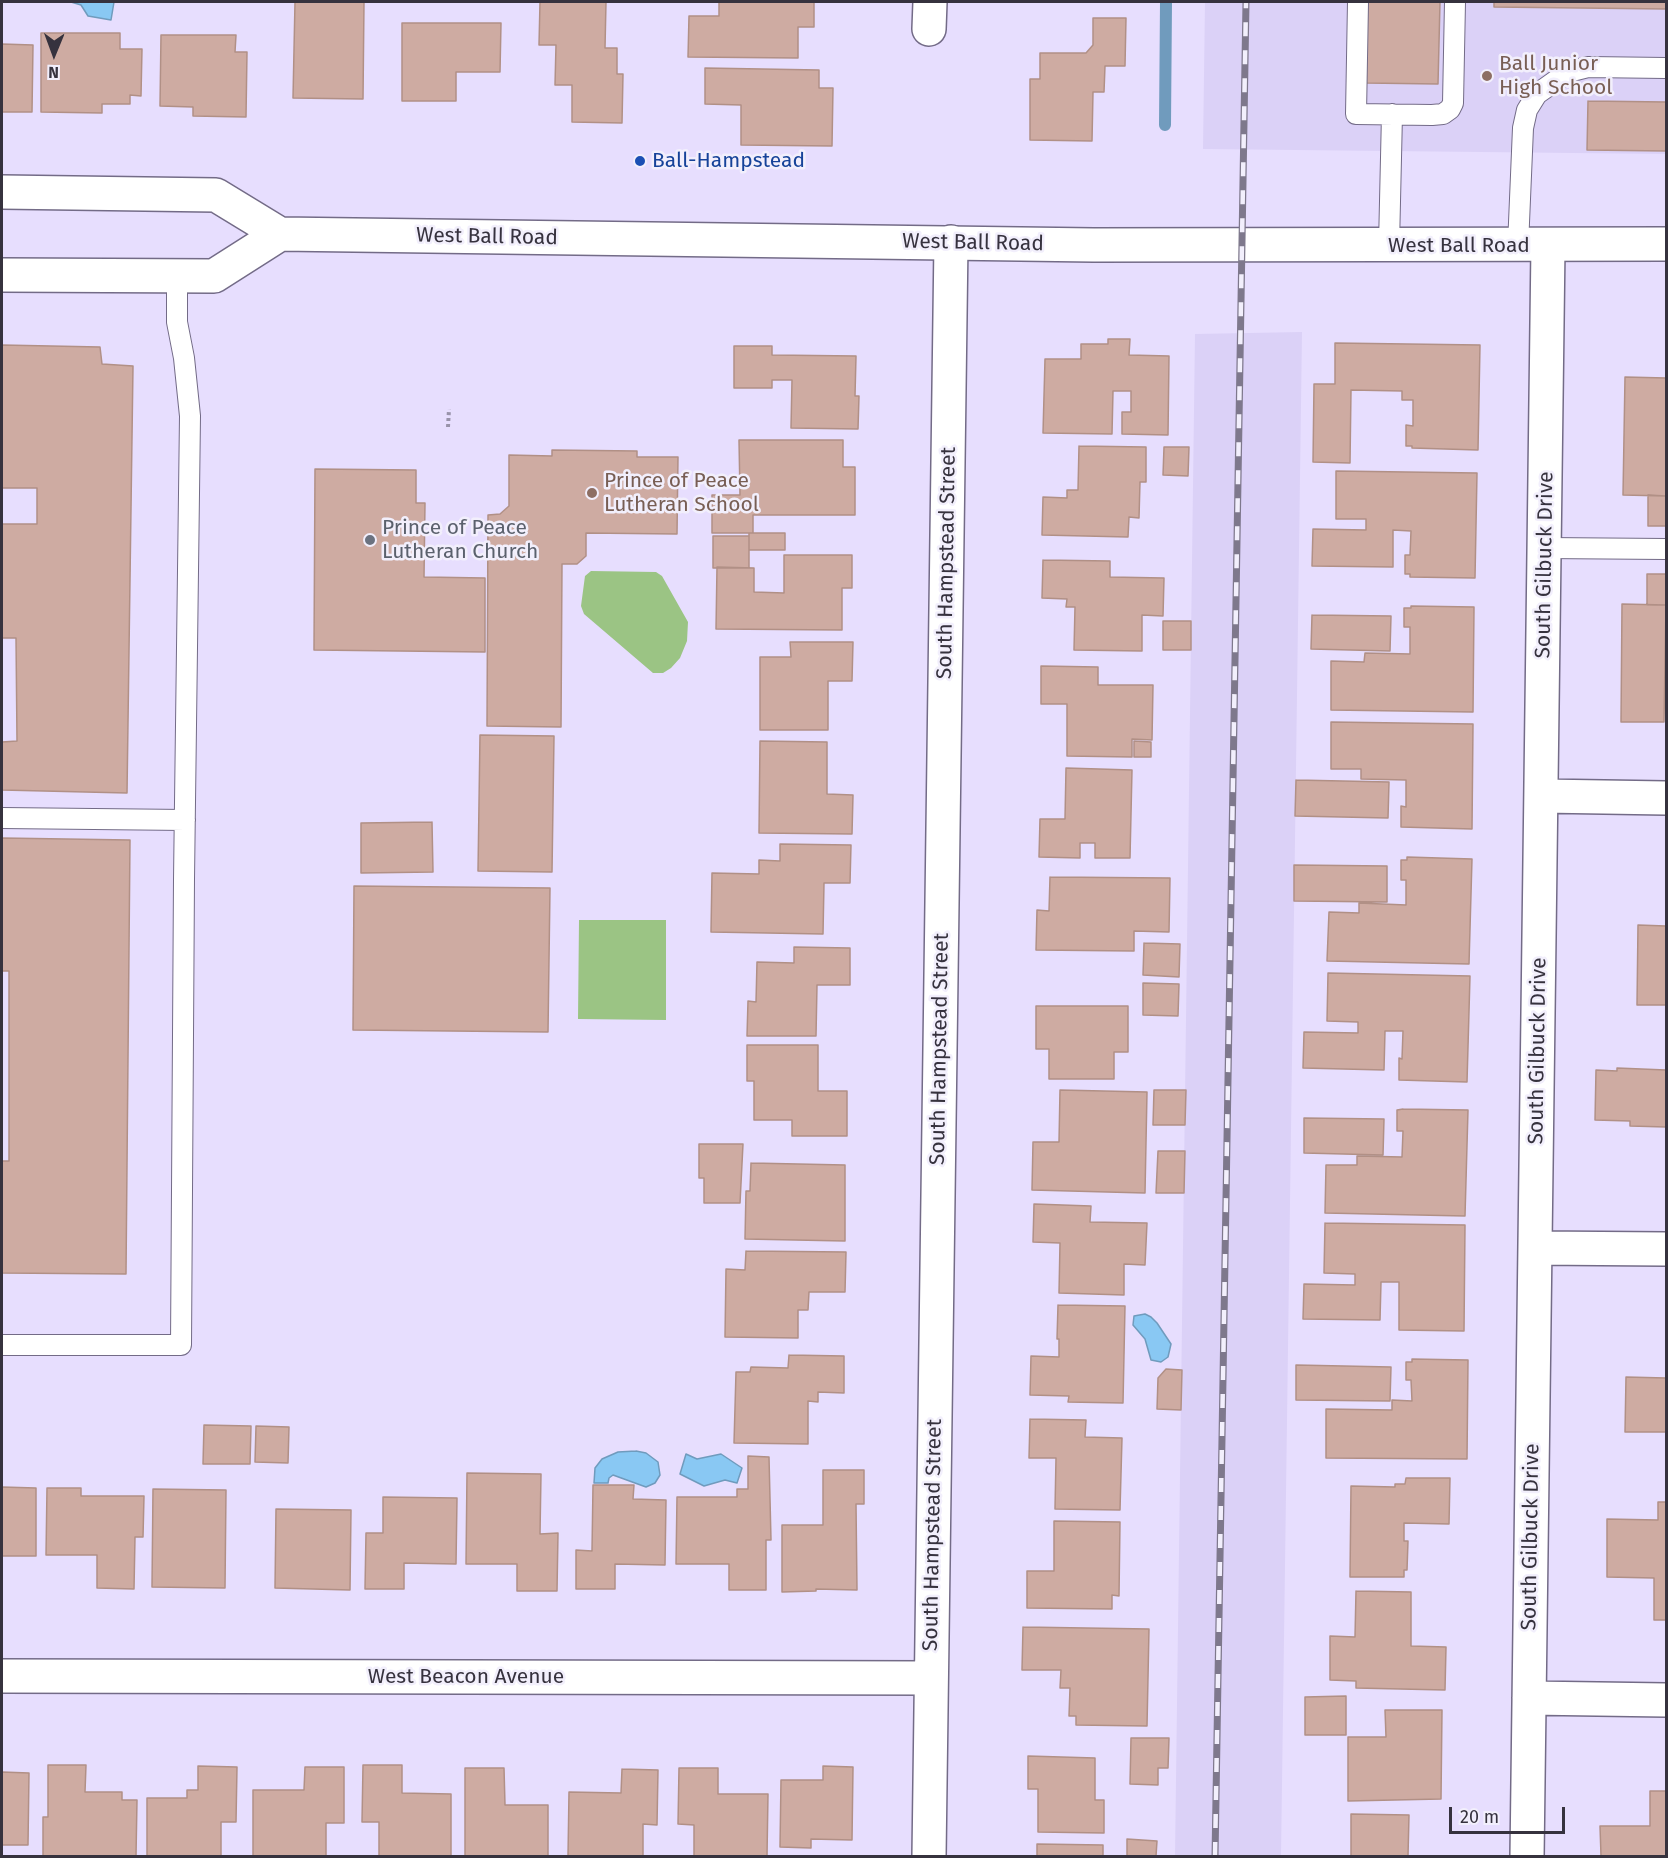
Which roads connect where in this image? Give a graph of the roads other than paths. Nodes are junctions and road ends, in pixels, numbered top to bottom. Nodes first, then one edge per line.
1 (1358, 2) edge
2 (1455, 2) edge
3 (1666, 68) edge
4 (1392, 114) junction
5 (2, 192) edge
6 (280, 234) junction
7 (951, 242) junction
8 (1666, 244) edge
9 (1389, 245) junction
10 (1533, 246) junction
11 (2, 275) edge
12 (177, 276) junction
13 (1545, 548) junction
14 (1666, 549) edge
15 (1542, 796) junction
16 (1666, 798) edge
17 (2, 818) edge
18 (185, 820) junction
19 (1535, 1248) junction
20 (1666, 1249) edge
21 (2, 1345) edge
22 (2, 1676) edge
23 (931, 1678) junction
24 (1529, 1698) junction
25 (1666, 1700) edge
26 (929, 1857) edge
27 (1527, 1857) edge

1 - 4 lane
2 - 4 lane
3 - 10 lane
4 - 9 lane
5 - 6 street
6 - 7 street, West Ball Road
6 - 12 street
7 - 9 street, West Ball Road
7 - 23 street, South Hampstead Street
8 - 10 street, West Ball Road
9 - 10 street, West Ball Road
10 - 13 street, South Gilbuck Drive
11 - 12 street
12 - 18 lane
13 - 14 lane
13 - 15 street, South Gilbuck Drive
15 - 16 street
15 - 19 street, South Gilbuck Drive
17 - 18 lane
18 - 21 lane
19 - 20 street
19 - 24 street, South Gilbuck Drive
22 - 23 street, West Beacon Avenue
23 - 26 street, South Hampstead Street
24 - 25 street
24 - 27 street, South Gilbuck Drive

